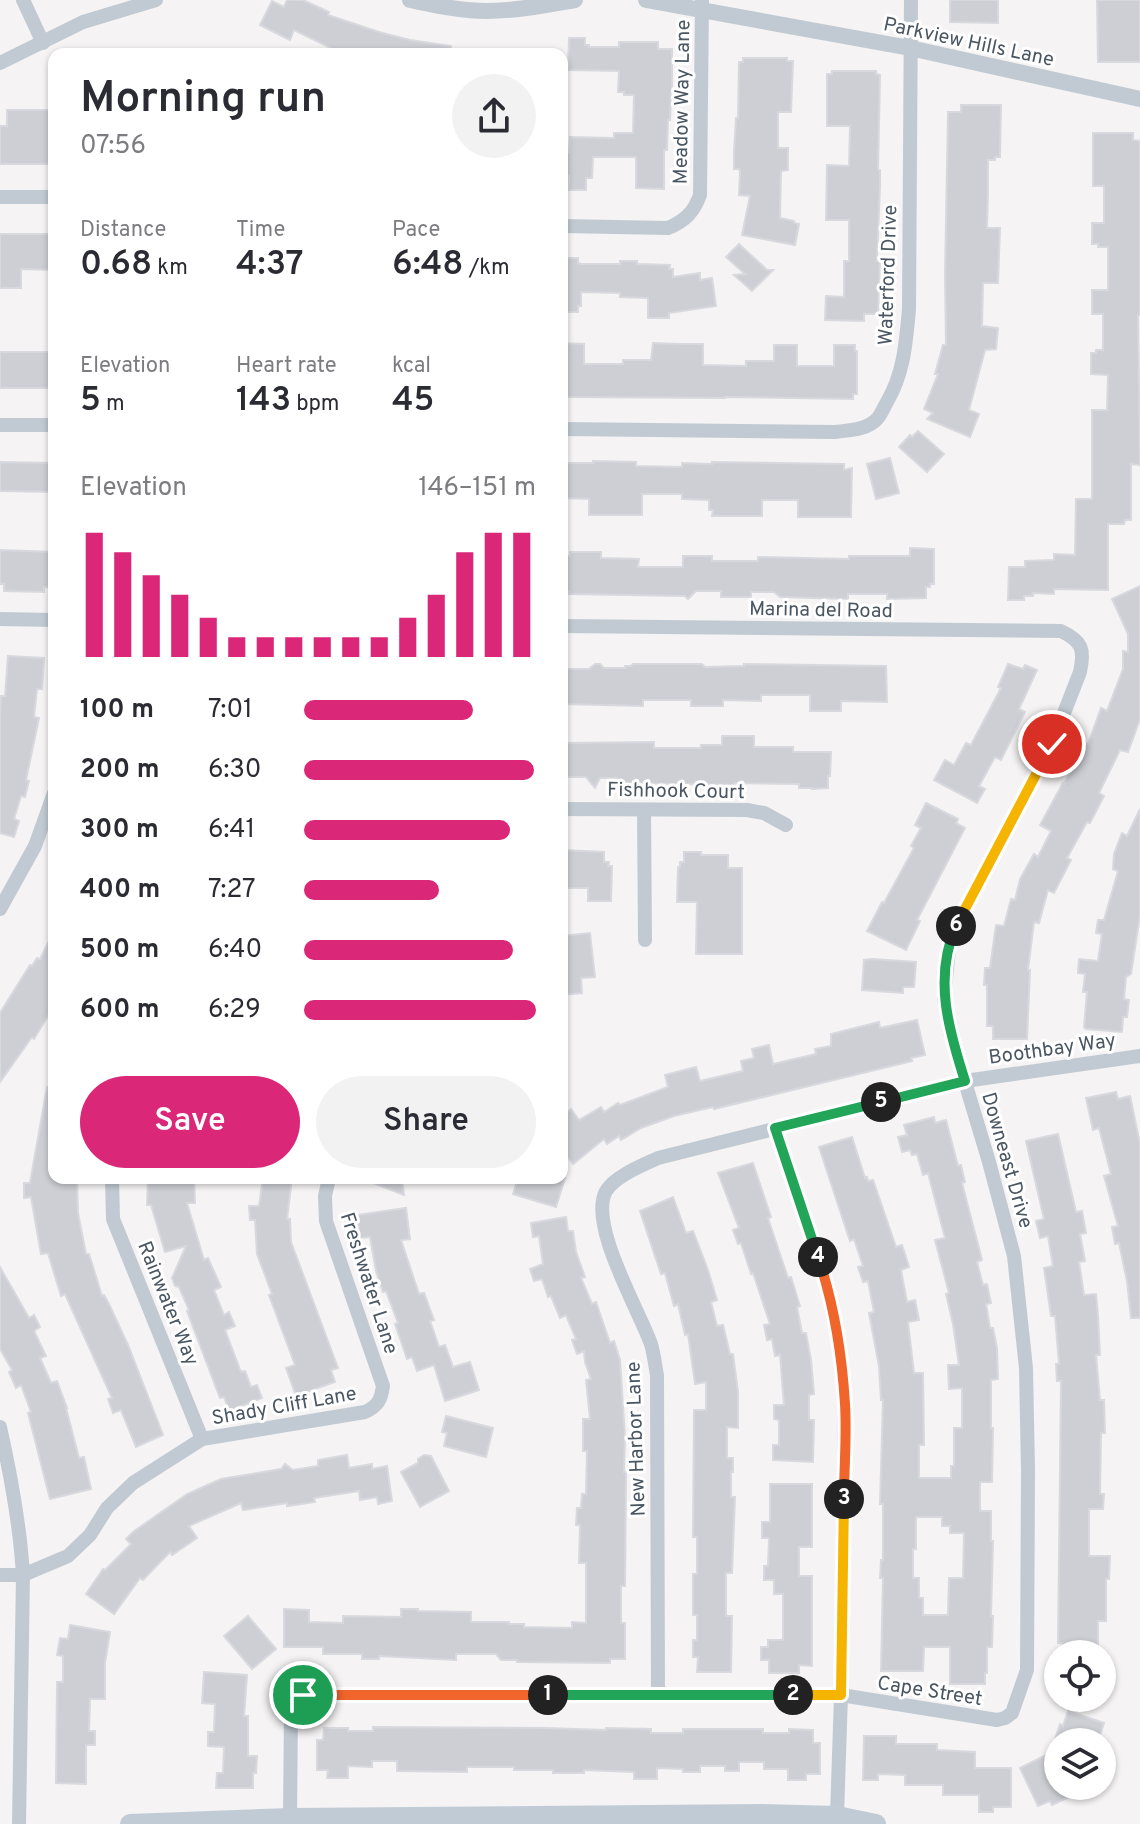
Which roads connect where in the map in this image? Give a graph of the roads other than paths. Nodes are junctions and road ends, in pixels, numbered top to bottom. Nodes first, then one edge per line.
1 (23, 0) edge
2 (156, 0) edge
3 (410, 0) edge
4 (575, 0) edge
5 (646, 0) edge
6 (911, 0) edge
7 (702, 5) edge
8 (43, 43) junction
9 (910, 48) junction
10 (0, 63) edge
11 (1140, 99) edge
12 (0, 197) edge
13 (48, 197) edge
14 (568, 226) edge
15 (0, 425) edge
16 (48, 425) edge
17 (568, 429) edge
18 (0, 619) edge
19 (48, 620) edge
20 (568, 626) edge
21 (1077, 641) joint
22 (568, 809) edge
23 (48, 810) edge
24 (644, 810) junction
25 (786, 825) dead end
26 (0, 909) edge
27 (645, 940) dead end
28 (1140, 1056) edge
29 (965, 1081) junction
30 (775, 1128) junction
31 (112, 1184) edge
32 (328, 1184) edge
33 (606, 1191) joint
34 (381, 1400) joint
35 (0, 1427) edge
36 (202, 1439) junction
37 (0, 1575) edge
38 (23, 1575) junction
39 (658, 1695) junction
40 (841, 1695) junction
41 (1005, 1718) joint
42 (837, 1816) junction
43 (290, 1818) junction
44 (19, 1824) edge
45 (130, 1824) edge
46 (876, 1824) edge

1 - 8 street
2 - 8 street
3 - 4 street
5 - 7 street, Parkview Hills Lane
6 - 9 street, Waterford Drive
7 - 9 street, Parkview Hills Lane
7 - 14 street, Meadow Way Lane
8 - 10 street
9 - 11 street, Parkview Hills Lane
9 - 17 street, Waterford Drive
12 - 13 street
15 - 16 street
18 - 19 street
20 - 21 street, Marina del Road
21 - 29 street, Downeast Drive
22 - 24 street, Fishhook Court
23 - 26 street
24 - 25 street, Fishhook Court
24 - 27 street
28 - 29 street, Boothbay Way
29 - 30 street, Boothbay Way
29 - 41 street, Downeast Drive
30 - 33 street, Boothbay Way
30 - 40 street
31 - 36 street, Rainwater Way
32 - 34 street, Freshwater Lane
33 - 39 street, New Harbor Lane
34 - 36 street, Shady Cliff Lane
35 - 38 street
36 - 38 street, Shady Cliff Lane
37 - 38 street, Shady Cliff Lane
38 - 44 street
39 - 40 street, Cape Street
39 - 43 street, Cape Street
40 - 41 street, Cape Street
40 - 42 street
42 - 43 main road
42 - 46 main road
43 - 45 main road

